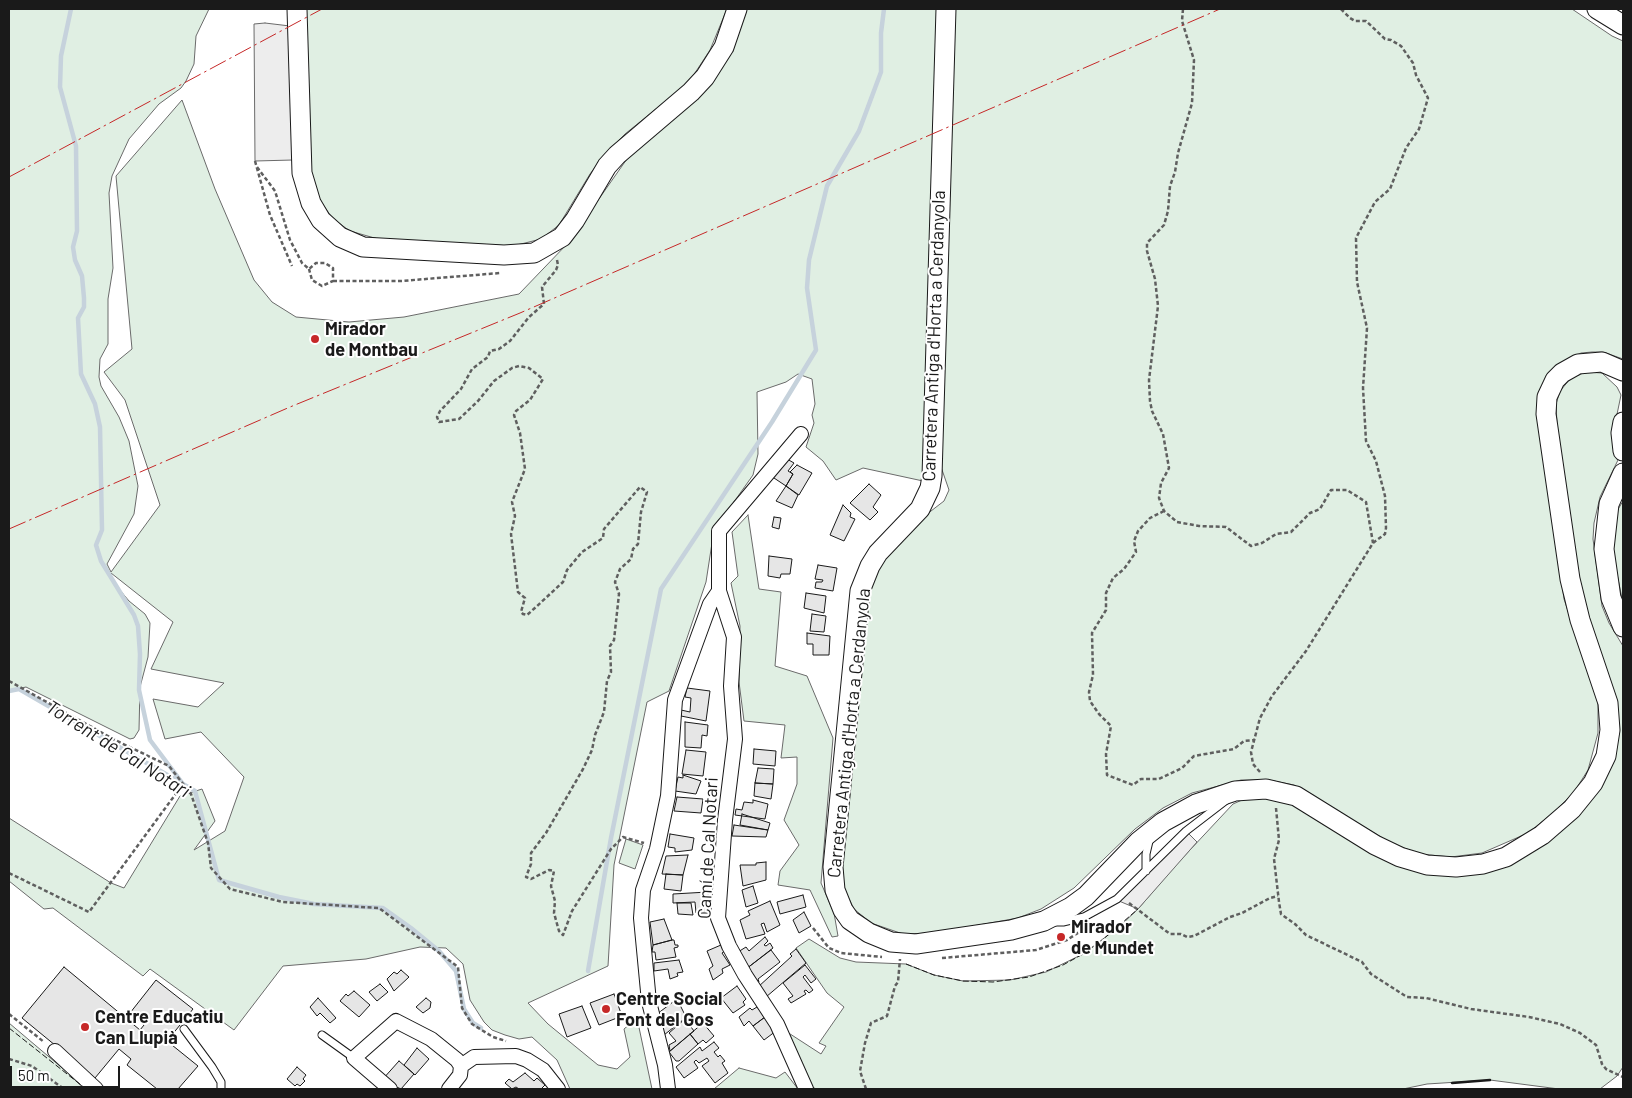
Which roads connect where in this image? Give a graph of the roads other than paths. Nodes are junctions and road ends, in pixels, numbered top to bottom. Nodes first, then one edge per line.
1 (298, 9) edge
2 (737, 9) edge
3 (946, 9) edge
4 (1596, 9) edge
5 (1623, 25) edge
6 (1621, 372) edge
7 (1623, 422) edge
8 (801, 434) dead end
9 (1623, 451) edge
10 (1623, 473) edge
11 (1616, 498) edge
12 (719, 591) junction
13 (1623, 627) edge
14 (1235, 791) junction
15 (1163, 822) junction
16 (1146, 871) junction
17 (1044, 921) junction
18 (184, 1029) dead end
19 (322, 1035) dead end
20 (55, 1051) road end
21 (354, 1058) junction
22 (461, 1066) junction
23 (96, 1089) edge
24 (221, 1089) edge
25 (390, 1089) edge
26 (449, 1089) edge
27 (558, 1089) edge
28 (668, 1089) edge
29 (806, 1089) edge

1 - 2 street
3 - 17 street, Carretera Antiga d'Horta a Cerdanyola
4 - 5 street
6 - 14 street, Carretera Antiga d'Horta a Cerdanyola
7 - 9 street
8 - 12 street, Camí de Cal Notari
10 - 11 street
11 - 13 street
12 - 28 street
12 - 29 street, Camí de Cal Notari
14 - 15 street, Carretera Antiga d'Horta a Cerdanyola
14 - 16 lane
15 - 16 lane
15 - 17 street, Carretera Antiga d'Horta a Cerdanyola
16 - 17 lane
18 - 24 lane
19 - 21 lane
20 - 23 street
21 - 22 street
21 - 25 street
22 - 26 street
22 - 27 street

